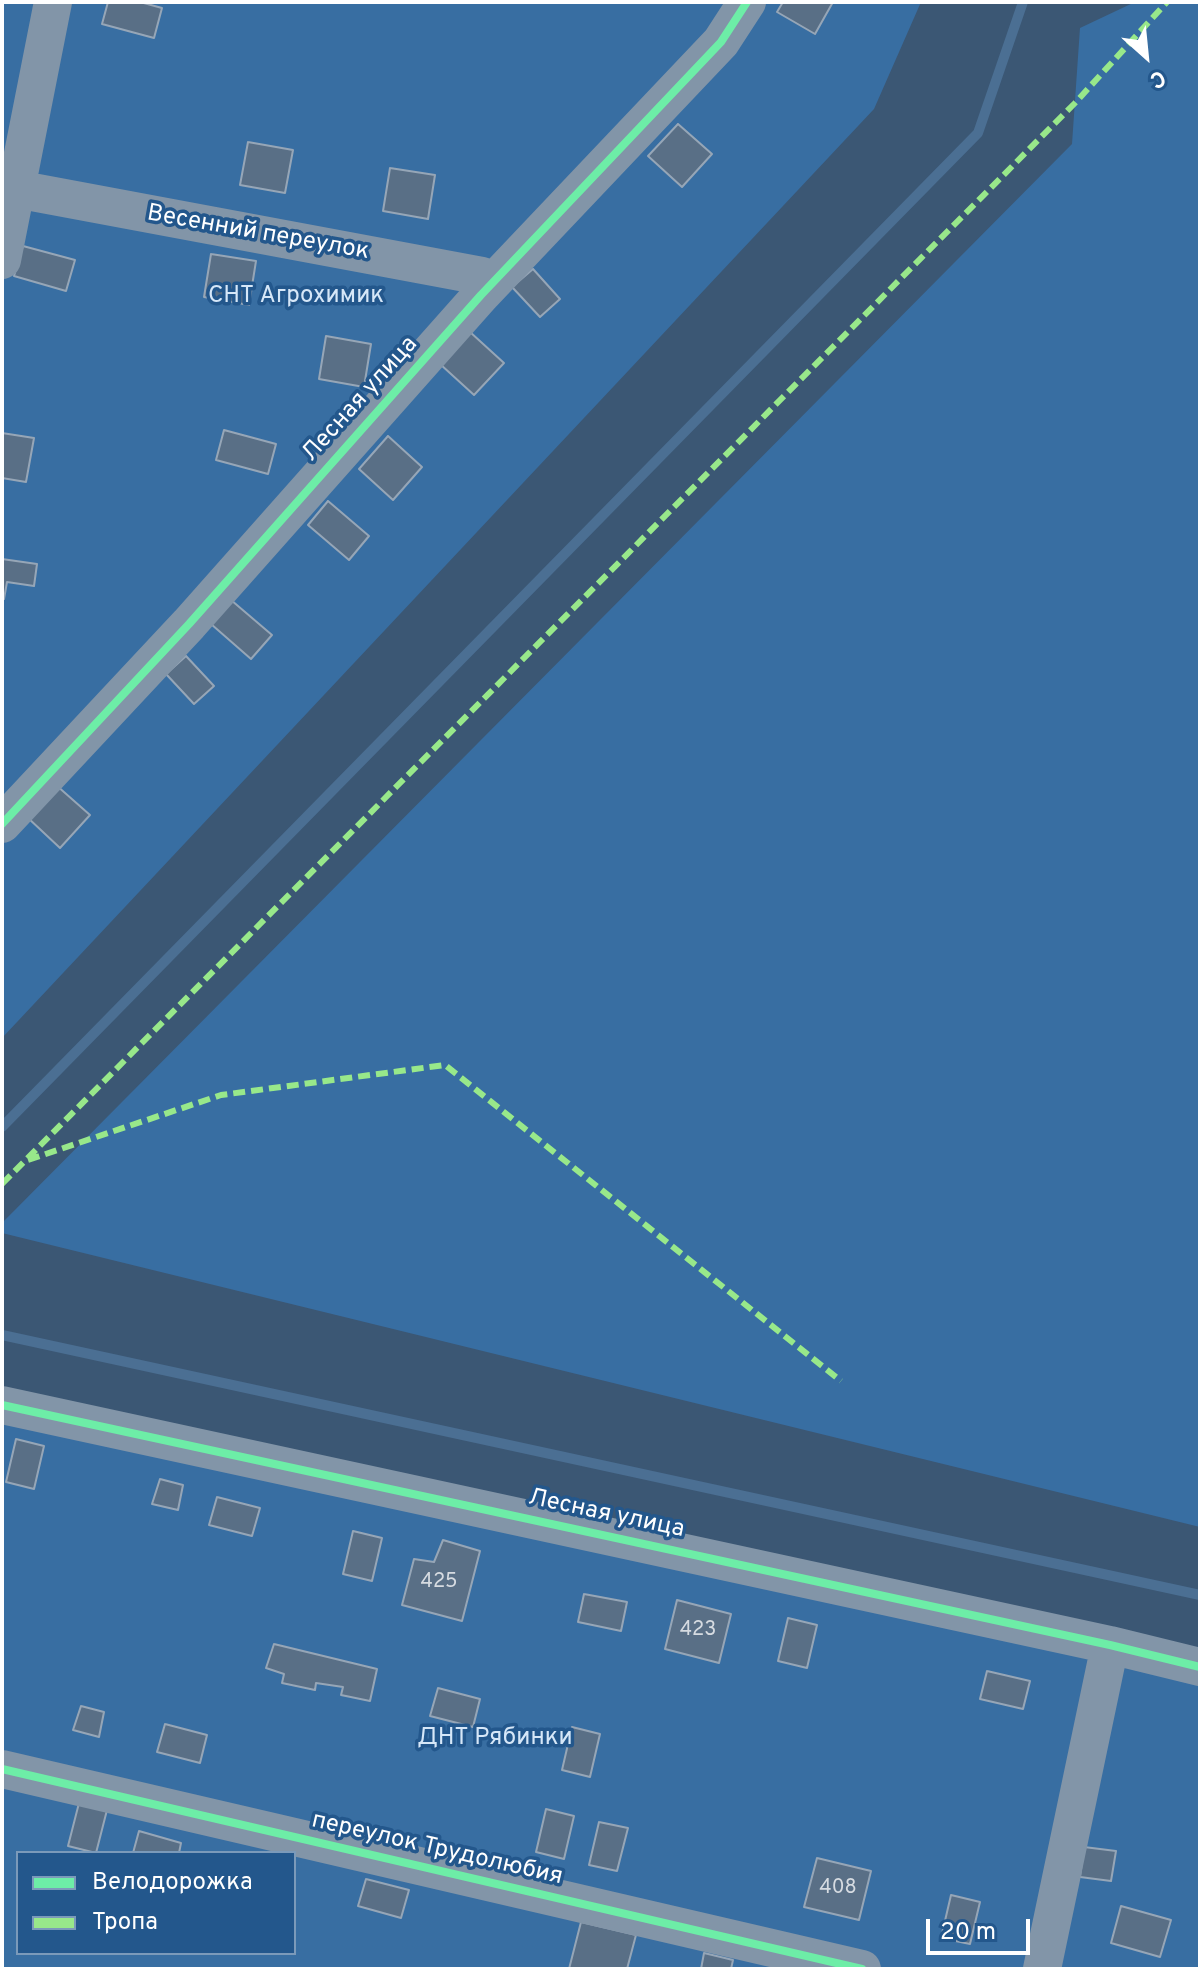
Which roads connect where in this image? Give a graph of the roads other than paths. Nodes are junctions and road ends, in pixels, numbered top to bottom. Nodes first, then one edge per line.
1 (53, 2) edge
2 (747, 2) edge
3 (16, 189) junction
4 (2, 260) edge
5 (481, 295) junction
6 (2, 824) edge
7 (2, 1405) edge
8 (1110, 1645) junction
9 (1200, 1667) edge
10 (2, 1769) edge
11 (862, 1969) edge
12 (1042, 1969) edge

1 - 3 street
2 - 5 street, Лесная улица
3 - 4 street
3 - 5 street, Весенний переулок
5 - 6 street, Лесная улица
7 - 8 street, Лесная улица
8 - 9 street, Лесная улица
8 - 12 street
10 - 11 street, переулок Трудолюбия

